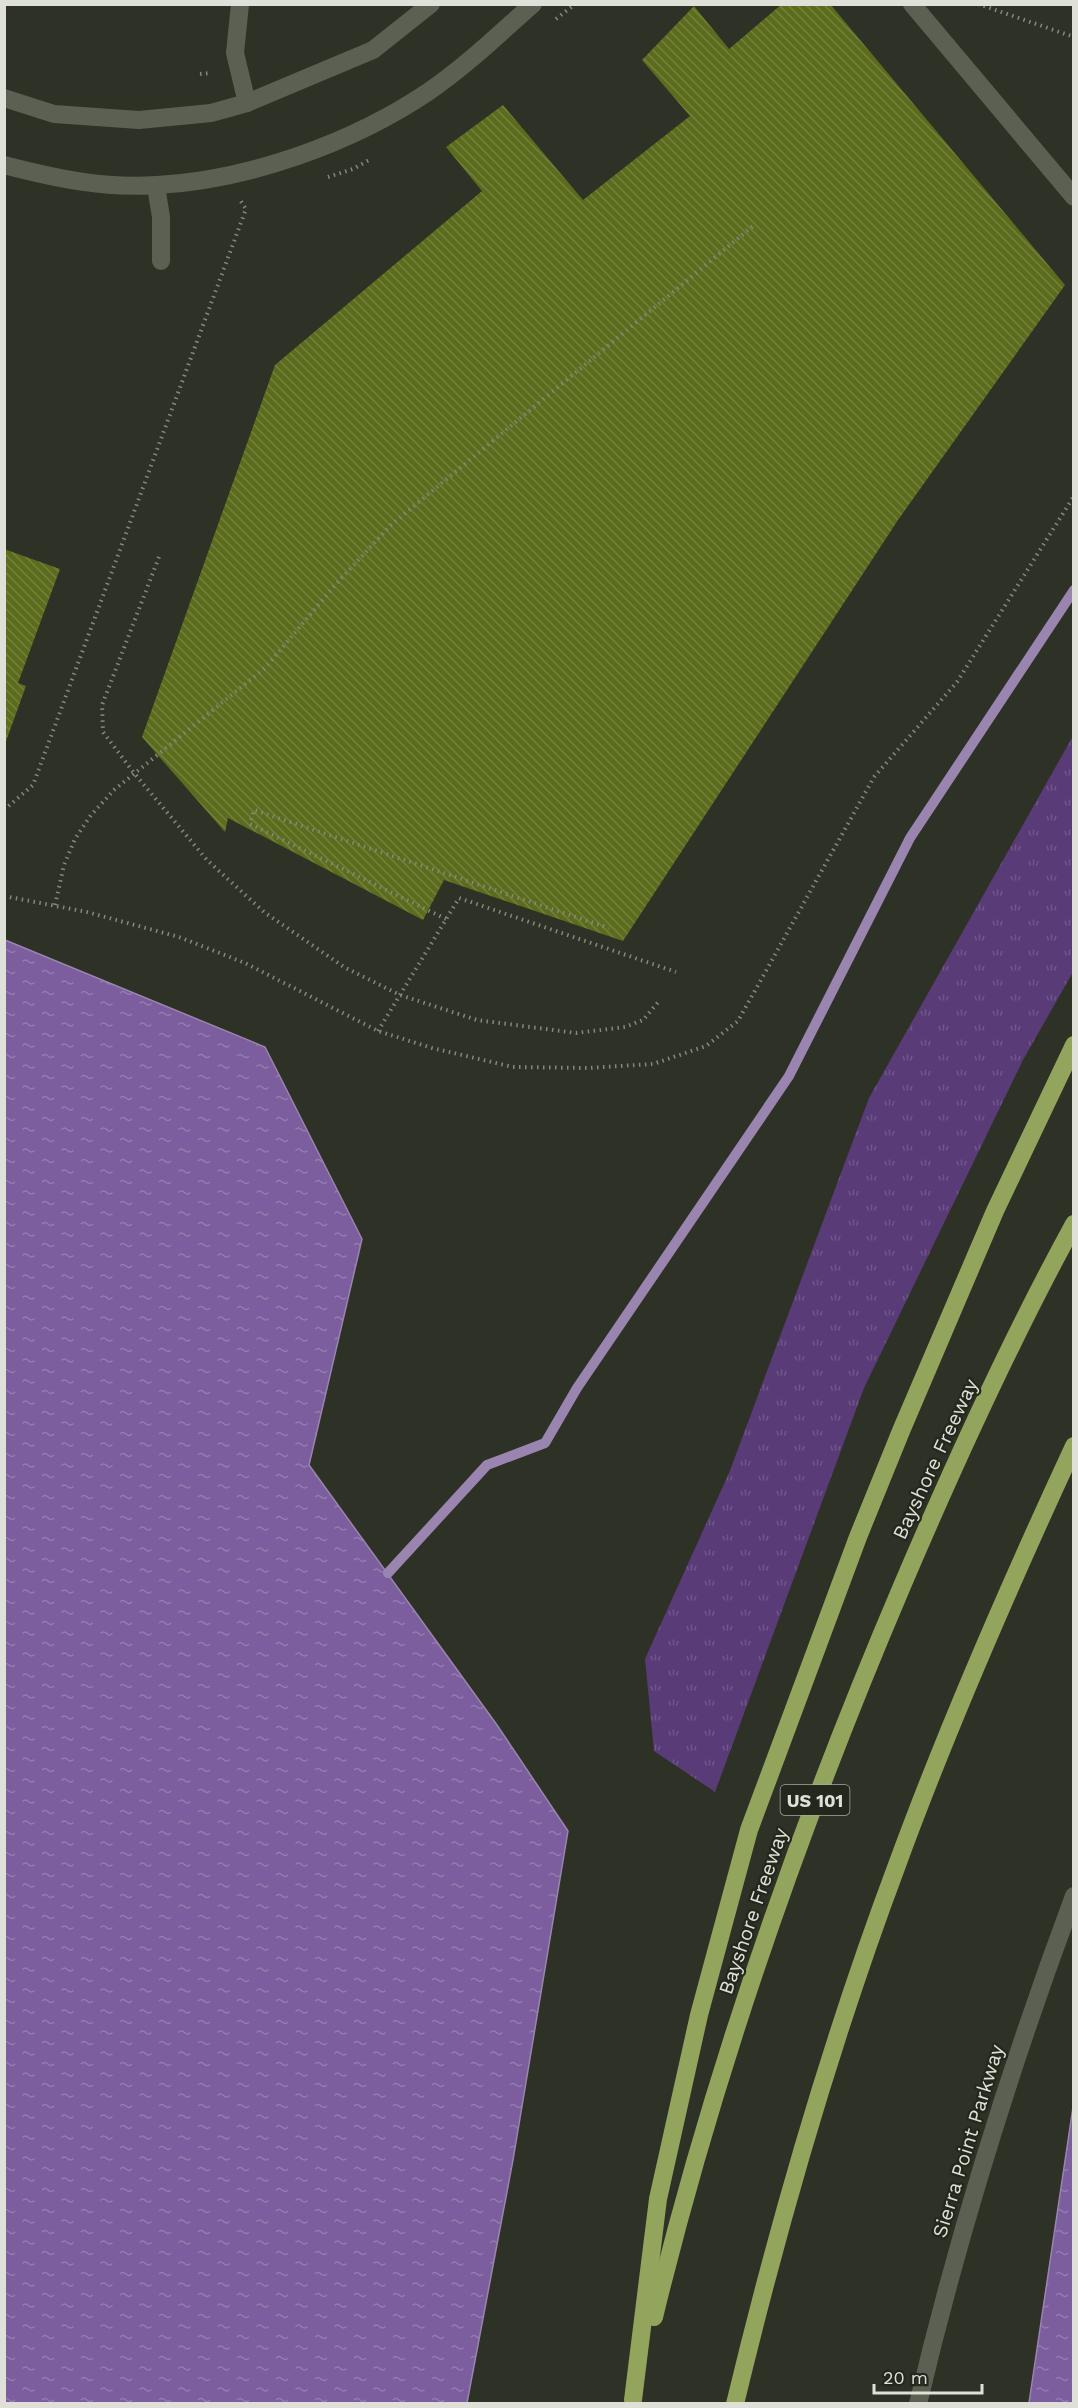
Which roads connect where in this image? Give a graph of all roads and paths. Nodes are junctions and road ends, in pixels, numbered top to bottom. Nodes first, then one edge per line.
1 (240, 4) edge
2 (431, 4) edge
3 (533, 4) edge
4 (912, 4) edge
5 (978, 4) edge
6 (1074, 37) edge
7 (210, 73) dead end
8 (200, 74) dead end
9 (4, 98) edge
10 (247, 103) junction
11 (4, 165) edge
12 (156, 186) junction
13 (1074, 198) edge
14 (242, 203) dead end
15 (753, 226) dead end
16 (161, 261) dead end
17 (1074, 496) edge
18 (159, 556) dead end
19 (134, 773) junction
20 (4, 810) edge
21 (4, 896) edge
22 (55, 905) junction
23 (447, 919) junction
24 (609, 928) dead end
25 (676, 972) dead end
26 (400, 995) junction
27 (660, 1000) dead end
28 (378, 1031) junction
29 (1074, 1045) edge
30 (1074, 1224) edge
31 (1074, 1446) edge
32 (1074, 1896) edge
33 (633, 2402) edge
34 (735, 2403) edge
35 (918, 2403) edge

1 - 10 street
2 - 10 street
3 - 12 street
4 - 13 street
5 - 6 path
7 - 8 path
9 - 10 street
11 - 12 street
12 - 16 street
14 - 20 path
15 - 19 path
17 - 28 path
18 - 19 path
19 - 22 path
19 - 26 path
21 - 22 path
22 - 28 path
23 - 24 path
23 - 25 path
23 - 26 path
26 - 27 path
26 - 28 path
29 - 33 highway
30 - 33 highway, Bayshore Freeway / US 101
31 - 34 highway
32 - 35 street, Sierra Point Parkway

